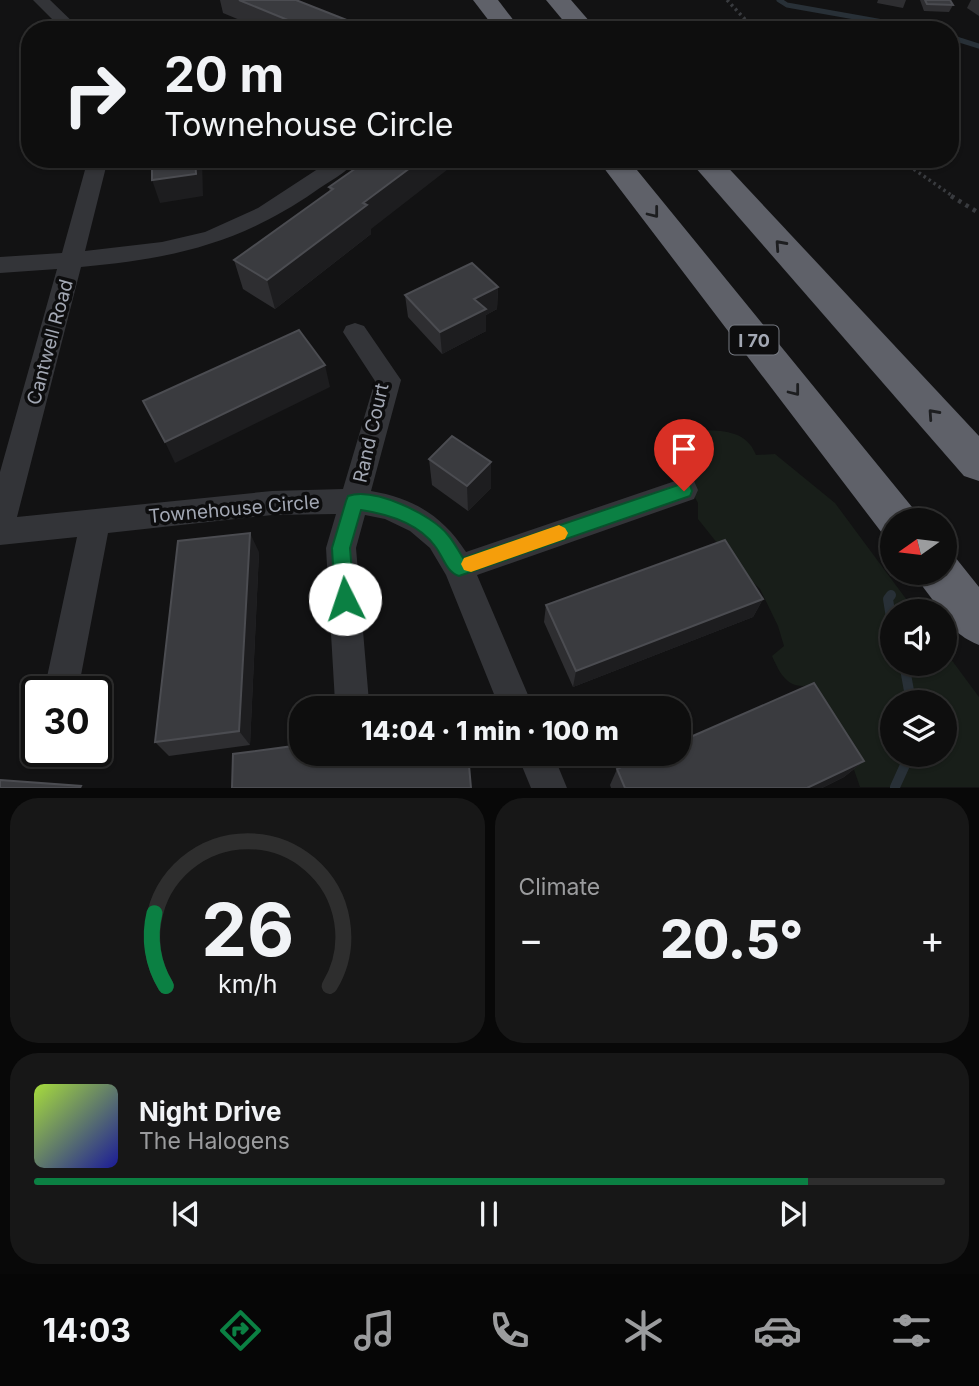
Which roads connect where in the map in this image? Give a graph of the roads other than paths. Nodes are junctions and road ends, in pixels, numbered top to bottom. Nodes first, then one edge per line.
1 (485, 0) edge
2 (558, 0) edge
3 (45, 1) edge
4 (64, 21) edge
5 (502, 21) edge
6 (577, 21) edge
7 (96, 168) edge
8 (334, 168) edge
9 (619, 168) edge
10 (711, 168) edge
11 (73, 259) junction
12 (0, 265) edge
13 (355, 332) dead end
14 (979, 464) edge
15 (684, 491) dead end
16 (355, 501) junction
17 (888, 508) edge
18 (95, 523) junction
19 (0, 525) edge
20 (0, 532) edge
21 (459, 568) junction
22 (949, 585) edge
23 (979, 623) edge
24 (64, 676) edge
25 (352, 696) edge
26 (512, 696) edge
27 (540, 766) edge
28 (549, 788) edge

1 - 5 highway
2 - 6 highway
3 - 4 street
7 - 11 street, Cantwell Road
8 - 11 street
9 -> 17 highway, I 70
14 -> 10 highway
11 - 12 street
11 - 19 street, Cantwell Road
13 - 16 street, Rand Court
15 - 21 street
16 - 18 street, Townehouse Circle
16 - 21 street, Townehouse Circle
16 - 25 street, Rand Court
18 - 20 street, Townehouse Circle
18 - 24 street
21 - 26 street, Townehouse Circle
22 - 23 highway
27 - 28 street

